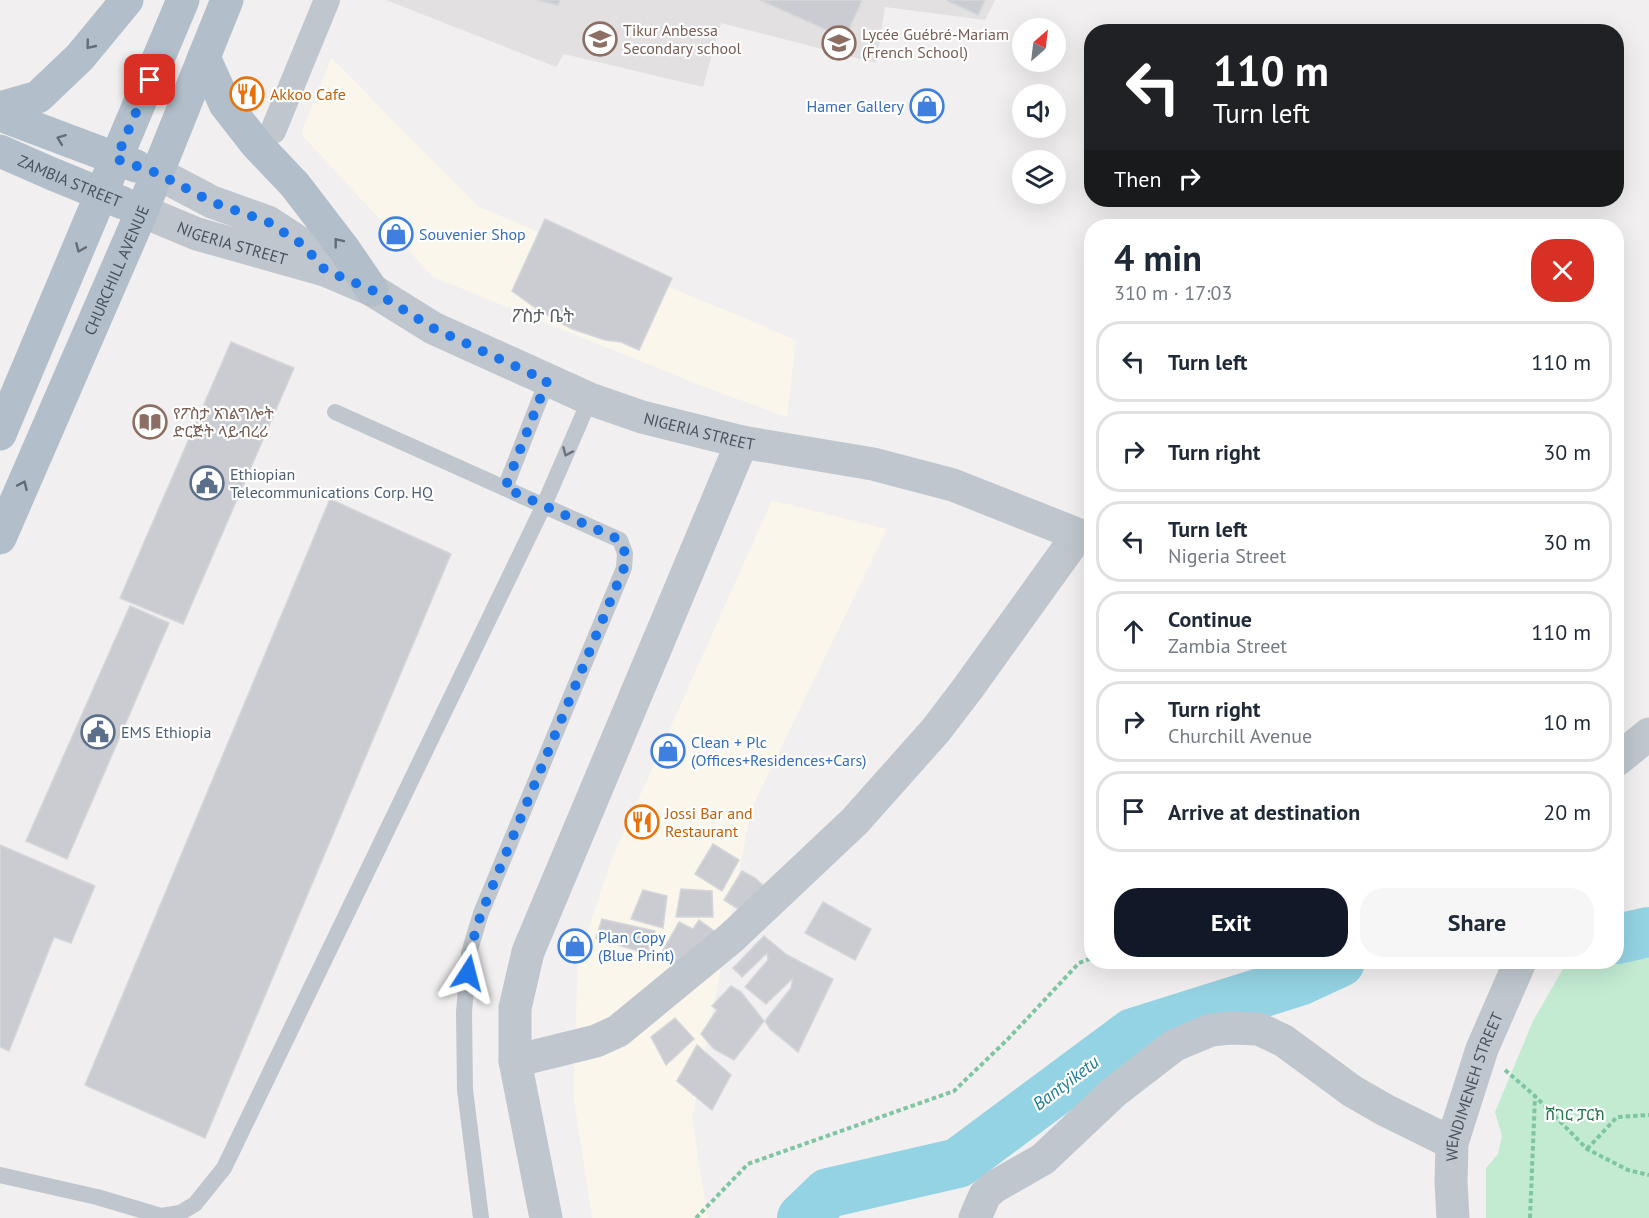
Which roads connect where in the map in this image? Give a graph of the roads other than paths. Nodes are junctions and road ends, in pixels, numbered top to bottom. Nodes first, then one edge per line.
1 (127, 0) edge
2 (183, 0) edge
3 (227, 0) edge
4 (327, 0) edge
5 (204, 57) junction
6 (0, 108) edge
7 (0, 115) edge
8 (273, 131) dead end
9 (0, 151) edge
10 (116, 159) junction
11 (157, 173) junction
12 (102, 195) junction
13 (142, 211) junction
14 (325, 270) junction
15 (372, 290) junction
16 (547, 381) junction
17 (590, 399) junction
18 (336, 412) dead end
19 (0, 434) edge
20 (742, 442) junction
21 (505, 488) junction
22 (544, 505) junction
23 (1084, 537) edge
24 (0, 538) edge
25 (1084, 538) edge
26 (1649, 734) edge
27 (1624, 754) edge
28 (1517, 969) edge
29 (516, 1061) junction
30 (1452, 1143) junction
31 (0, 1175) edge
32 (481, 1218) edge
33 (546, 1218) edge
34 (975, 1218) edge
35 (1453, 1218) edge

1 -> 6 main road
2 - 10 main road
3 - 5 main road, CHURCHILL AVENUE
4 - 8 street
5 - 11 main road, CHURCHILL AVENUE
15 -> 5 main road
10 -> 7 main road, ZAMBIA STREET
9 - 12 main road, ZAMBIA STREET
10 - 11 main road, ZAMBIA STREET
10 - 12 main road
11 - 13 main road, CHURCHILL AVENUE
11 - 14 street, NIGERIA STREET
12 - 13 main road, ZAMBIA STREET
12 -> 19 main road
13 - 14 street, NIGERIA STREET
24 -> 13 main road, CHURCHILL AVENUE
14 - 15 street, NIGERIA STREET
15 - 16 street, NIGERIA STREET
16 - 17 street, NIGERIA STREET
16 - 21 lane
17 - 20 street, NIGERIA STREET
17 -> 22 lane
18 - 21 lane
20 - 23 street, NIGERIA STREET
20 - 29 street
21 - 22 lane
22 - 31 lane
22 - 32 lane
25 - 29 street
26 - 27 street
28 - 30 street, WENDIMENEH STREET
29 - 33 street
30 - 34 street
30 - 35 street, WENDIMENEH STREET

